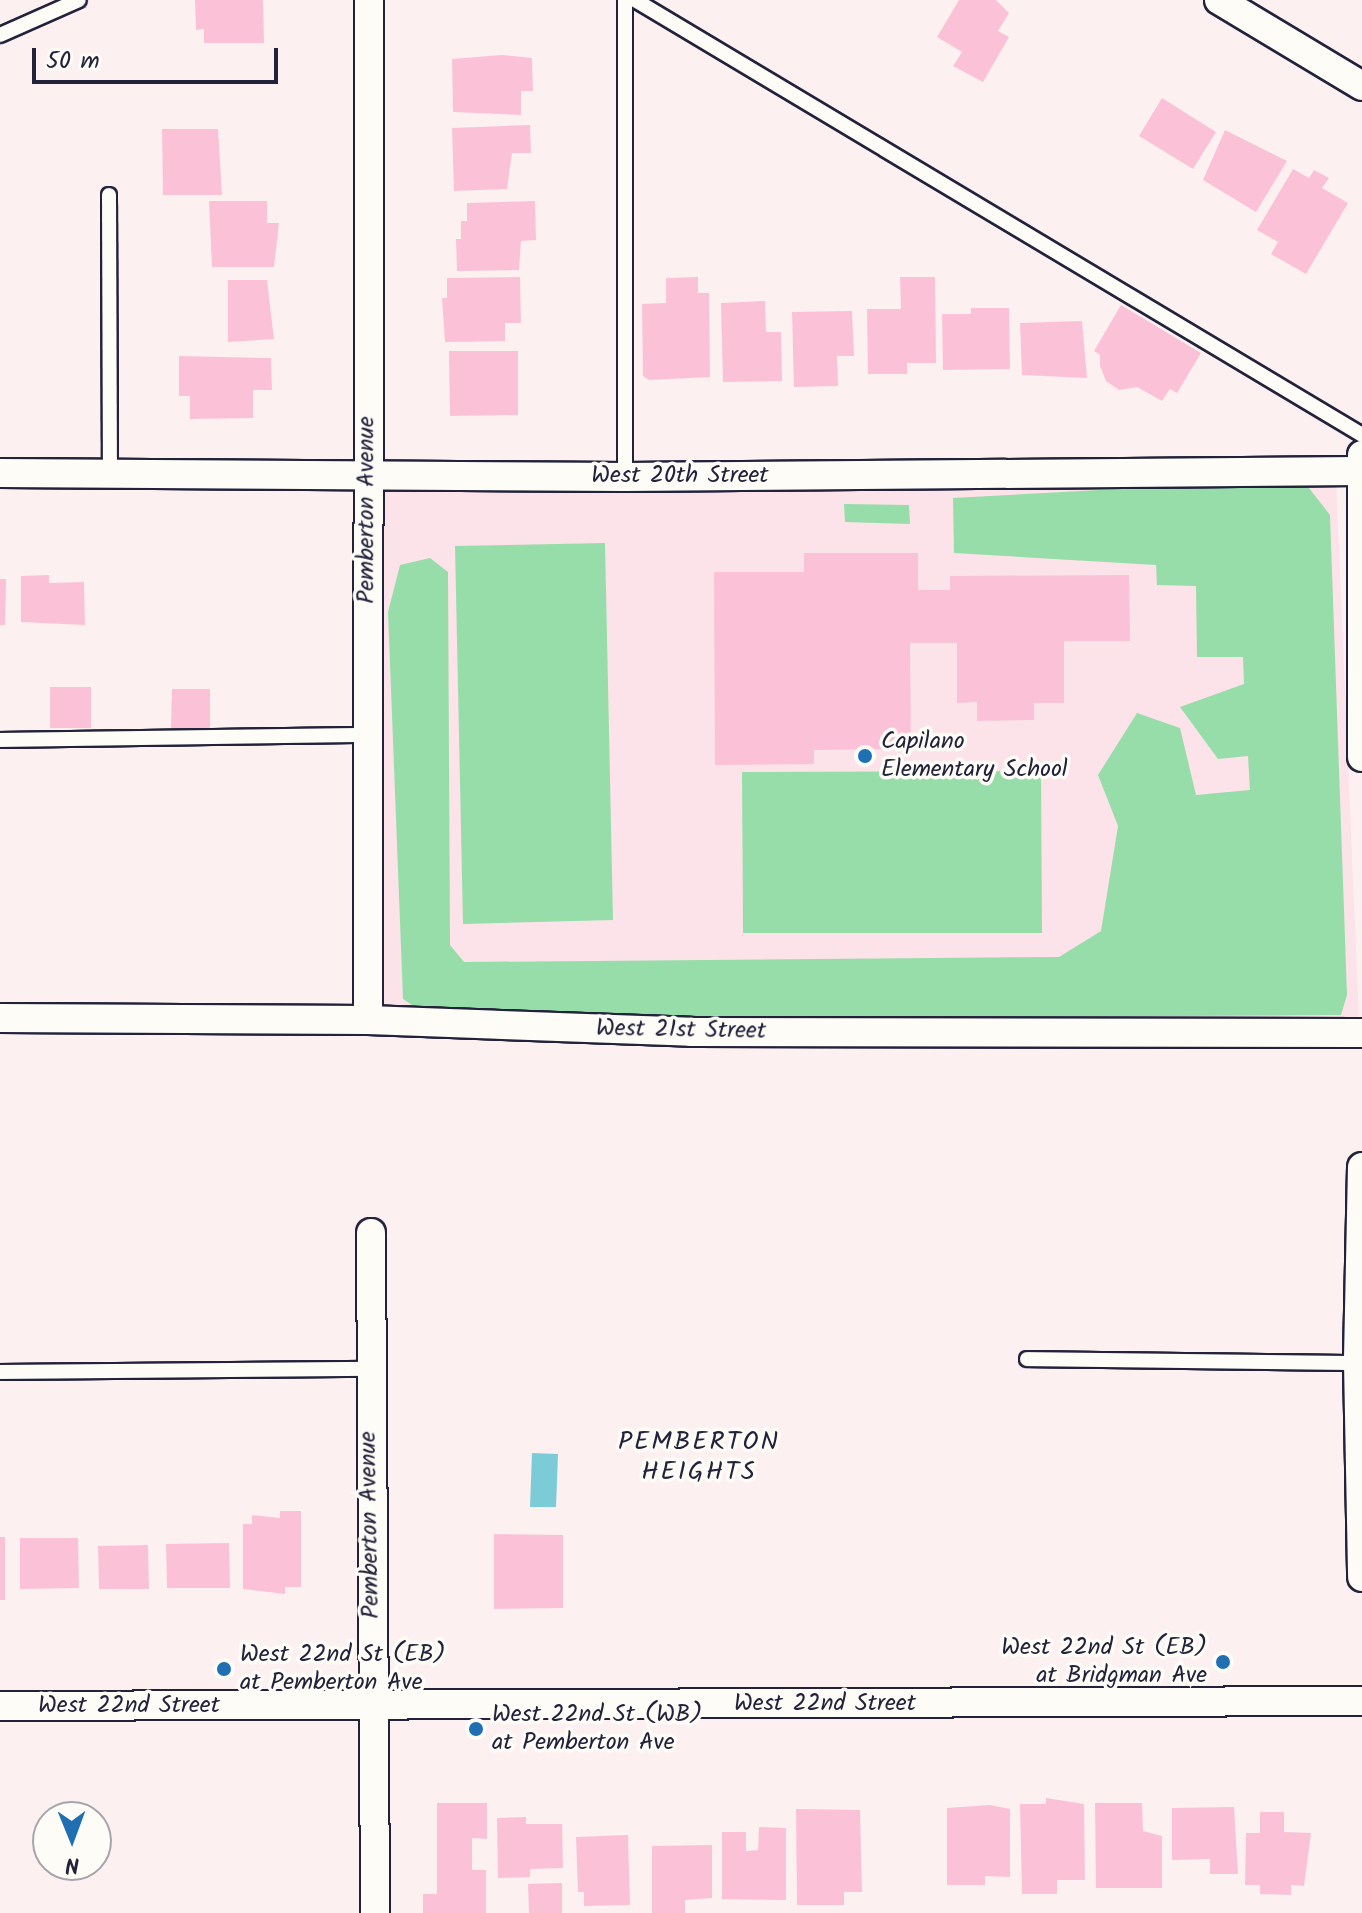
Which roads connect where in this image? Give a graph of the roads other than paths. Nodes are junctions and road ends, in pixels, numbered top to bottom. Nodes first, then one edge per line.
1 (79, 0) edge
2 (369, 0) edge
3 (625, 0) edge
4 (635, 0) edge
5 (1219, 0) edge
6 (0, 35) edge
7 (1362, 86) edge
8 (109, 195) dead end
9 (1362, 435) edge
10 (1360, 463) edge
11 (0, 473) edge
12 (110, 473) junction
13 (367, 474) junction
14 (625, 477) junction
15 (367, 735) junction
16 (0, 740) edge
17 (1362, 757) edge
18 (0, 1018) edge
19 (368, 1020) junction
20 (1362, 1033) edge
21 (1362, 1167) edge
22 (371, 1233) dead end
23 (1027, 1359) dead end
24 (1360, 1363) edge
25 (368, 1369) junction
26 (0, 1372) edge
27 (1362, 1577) edge
28 (1362, 1701) edge
29 (0, 1706) edge
30 (371, 1706) junction
31 (375, 1913) edge

1 - 6 lane
2 - 13 street, Pemberton Avenue
3 - 14 lane
4 - 9 lane
5 - 7 street
8 - 12 lane
10 - 14 street, West 20th Street
10 - 17 street
11 - 12 street, West 20th Street
12 - 13 street, West 20th Street
13 - 14 street, West 20th Street
13 - 15 street, Pemberton Avenue
15 - 16 lane
15 - 19 street, Pemberton Avenue
18 - 19 street, West 21st Street
19 - 20 street, West 21st Street
21 - 24 street
22 - 25 street, Pemberton Avenue
23 - 24 lane
24 - 27 street
25 - 26 lane
25 - 30 street, Pemberton Avenue
28 - 30 street, West 22nd Street
29 - 30 street, West 22nd Street
30 - 31 street, Pemberton Avenue

